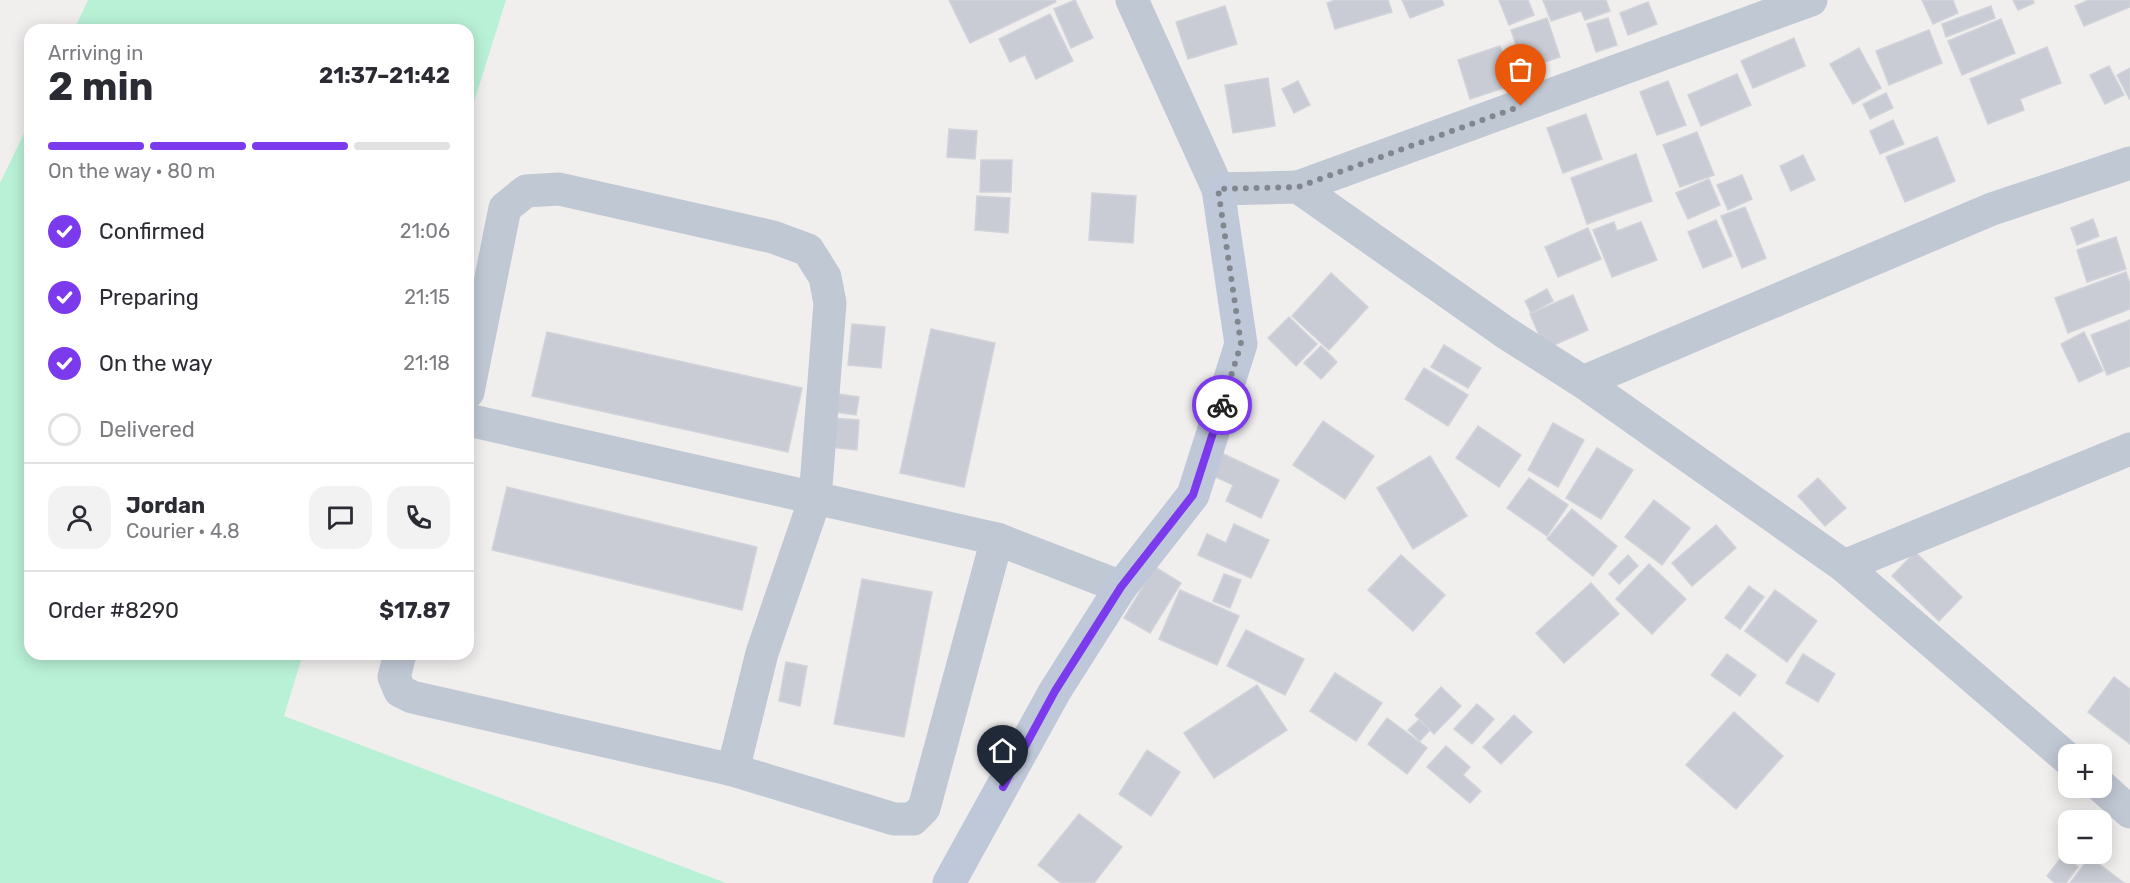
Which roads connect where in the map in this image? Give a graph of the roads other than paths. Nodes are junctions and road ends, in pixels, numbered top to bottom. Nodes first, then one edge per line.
1 (1132, 0) edge
2 (1811, 0) edge
3 (2130, 163) edge
4 (1298, 187) junction
5 (1218, 189) junction
6 (474, 362) edge
7 (1583, 382) junction
8 (474, 421) edge
9 (2130, 449) edge
10 (815, 499) junction
11 (997, 539) junction
12 (1844, 566) junction
13 (1121, 587) junction
14 (398, 660) edge
15 (2058, 750) edge
16 (733, 770) junction
17 (2112, 796) edge
18 (2130, 812) edge
19 (949, 883) edge

1 - 5 street
2 - 4 street
3 - 7 street
4 - 5 street
4 - 7 street
5 - 13 street
6 - 10 street
7 - 12 street
8 - 10 street
9 - 12 street
10 - 11 street
10 - 16 street
11 - 13 street
11 - 16 street
12 - 15 street
13 - 19 street
14 - 16 street
17 - 18 street

